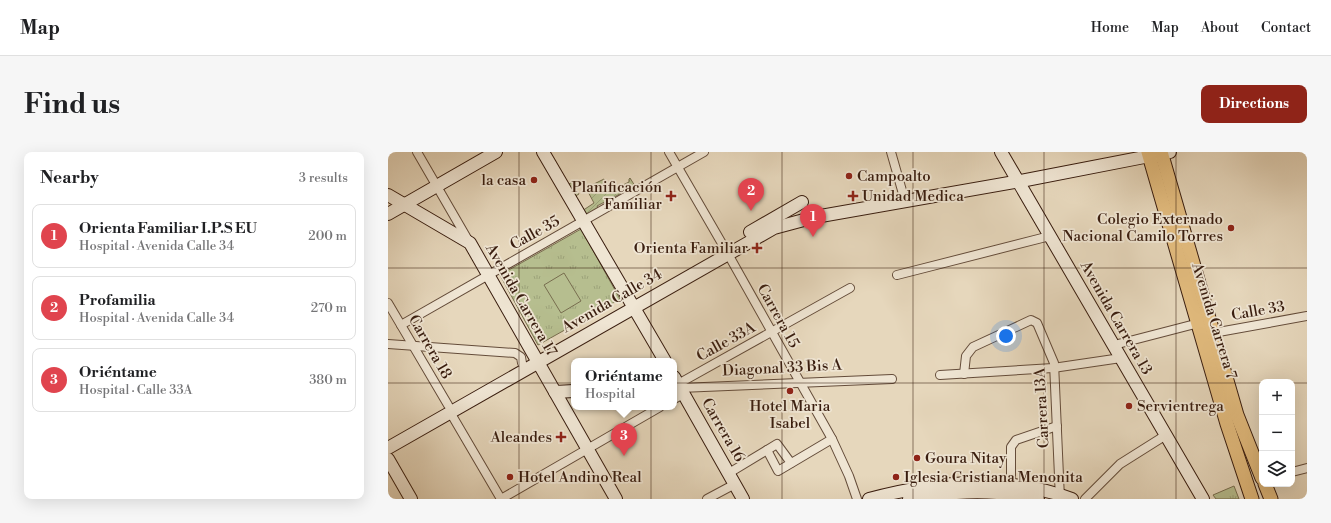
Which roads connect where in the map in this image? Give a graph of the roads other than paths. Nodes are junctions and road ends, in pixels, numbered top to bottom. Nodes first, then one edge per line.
1 (417, 152) edge
2 (496, 152) edge
3 (543, 152) edge
4 (669, 152) edge
5 (704, 152) edge
6 (890, 152) edge
7 (1001, 152) edge
8 (1158, 153) edge
9 (678, 167) junction
10 (1018, 181) junction
11 (436, 186) junction
12 (388, 195) edge
13 (905, 201) junction
14 (802, 202) dead end
15 (404, 205) junction
16 (388, 214) edge
17 (583, 222) junction
18 (1050, 236) junction
19 (470, 243) junction
20 (726, 250) junction
21 (488, 275) junction
22 (897, 275) dead end
23 (850, 288) dead end
24 (388, 303) edge
25 (632, 304) junction
26 (1307, 317) edge
27 (1199, 323) junction
28 (401, 325) junction
29 (771, 332) junction
30 (1213, 333) junction
31 (527, 343) junction
32 (388, 344) edge
33 (412, 345) junction
34 (1114, 345) junction
35 (515, 353) junction
36 (663, 358) edge
37 (1121, 358) junction
38 (536, 359) junction
39 (522, 363) junction
40 (1053, 368) junction
41 (964, 374) junction
42 (940, 375) dead end
43 (892, 379) dead end
44 (800, 383) junction
45 (677, 388) edge
46 (571, 391) edge
47 (555, 392) junction
48 (449, 409) junction
49 (655, 410) edge
50 (1057, 426) junction
51 (1166, 435) junction
52 (388, 439) edge
53 (832, 439) junction
54 (388, 448) edge
55 (588, 449) junction
56 (767, 450) junction
57 (388, 459) edge
58 (791, 463) junction
59 (1307, 468) edge
60 (1259, 470) edge
61 (1295, 471) edge
62 (729, 473) junction
63 (735, 484) junction
64 (1011, 485) junction
65 (1266, 487) edge
66 (1060, 497) edge
67 (411, 499) edge
68 (501, 499) edge
69 (616, 499) edge
70 (707, 499) edge
71 (744, 499) edge
72 (857, 499) edge
73 (869, 499) edge
74 (909, 499) edge
75 (1038, 499) edge
76 (1072, 499) edge
77 (1085, 499) edge
78 (1203, 499) edge
79 (1252, 499) edge
80 (1271, 499) edge

1 - 11 street
2 - 11 main road
3 - 17 main road
4 - 9 street, Carrera 15
5 - 9 street, Calle 35
6 - 13 street
7 - 10 main road, Avenida Carrera 13
8 - 10 main road, Avenida Calle 34
8 - 27 main road, Avenida Carrera 7
8 - 30 main road, Avenida Carrera 7
9 - 17 street, Calle 35
9 - 20 street, Carrera 15
10 - 13 main road, Avenida Calle 34
10 - 18 main road, Avenida Carrera 13
11 - 15 main road
11 - 19 street
12 - 15 main road
13 - 20 main road, Avenida Calle 34
14 - 20 main road, Avenida Calle 34
15 - 16 main road
15 - 19 main road
17 - 21 street, Calle 35
17 - 25 main road
18 - 22 street
18 - 34 main road, Avenida Carrera 13
19 - 21 main road, Avenida Carrera 17
20 - 25 main road, Avenida Calle 34
20 - 29 street, Carrera 15
21 - 28 street, Calle 35
21 - 31 main road, Avenida Carrera 17
23 - 29 street, Calle 33A
24 - 28 street, Carrera 18
25 - 36 main road
25 - 38 main road, Avenida Calle 34
26 - 30 street, Calle 33
27 - 34 street
27 - 79 main road, Avenida Carrera 7
28 - 33 street, Carrera 18
29 - 44 street, Carrera 15
29 - 45 street, Calle 33A
30 - 60 main road, Avenida Carrera 7
31 - 35 street
31 - 38 main road, Avenida Carrera 17
32 - 33 street
33 - 35 street
33 - 48 street, Carrera 18
34 - 37 main road, Avenida Carrera 13
35 - 39 street
37 - 40 street
37 - 51 main road, Avenida Carrera 13
38 - 39 main road, Avenida Calle 34
38 - 47 main road, Avenida Carrera 17
38 - 48 main road, Avenida Calle 34
39 - 48 main road, Avenida Calle 34
40 - 41 street
40 - 41 street, Carrera 13A
40 - 50 street, Carrera 13A
41 - 42 street
43 - 44 street, Diagonal 33 Bis A
44 - 45 street, Diagonal 33 Bis A
44 - 53 street, Carrera 15
45 - 62 main road, Carrera 16
46 - 47 main road
47 - 55 main road, Avenida Carrera 17
48 - 52 main road, Avenida Calle 34
48 - 54 main road, Avenida Calle 34
48 - 68 street, Carrera 18
49 - 55 street
50 - 64 street
50 - 66 street, Carrera 13A
51 - 77 street
51 - 78 main road, Avenida Carrera 13
53 - 58 street
53 - 72 street, Carrera 15
55 - 68 street
55 - 69 main road, Avenida Carrera 17
56 - 58 street
56 - 58 street
56 - 62 street
57 - 67 main road
59 - 61 street
62 - 63 main road, Carrera 16
63 - 70 street
63 - 71 main road, Carrera 16
64 - 66 main road
64 - 73 main road
65 - 80 main road
66 - 76 main road
74 - 75 main road

